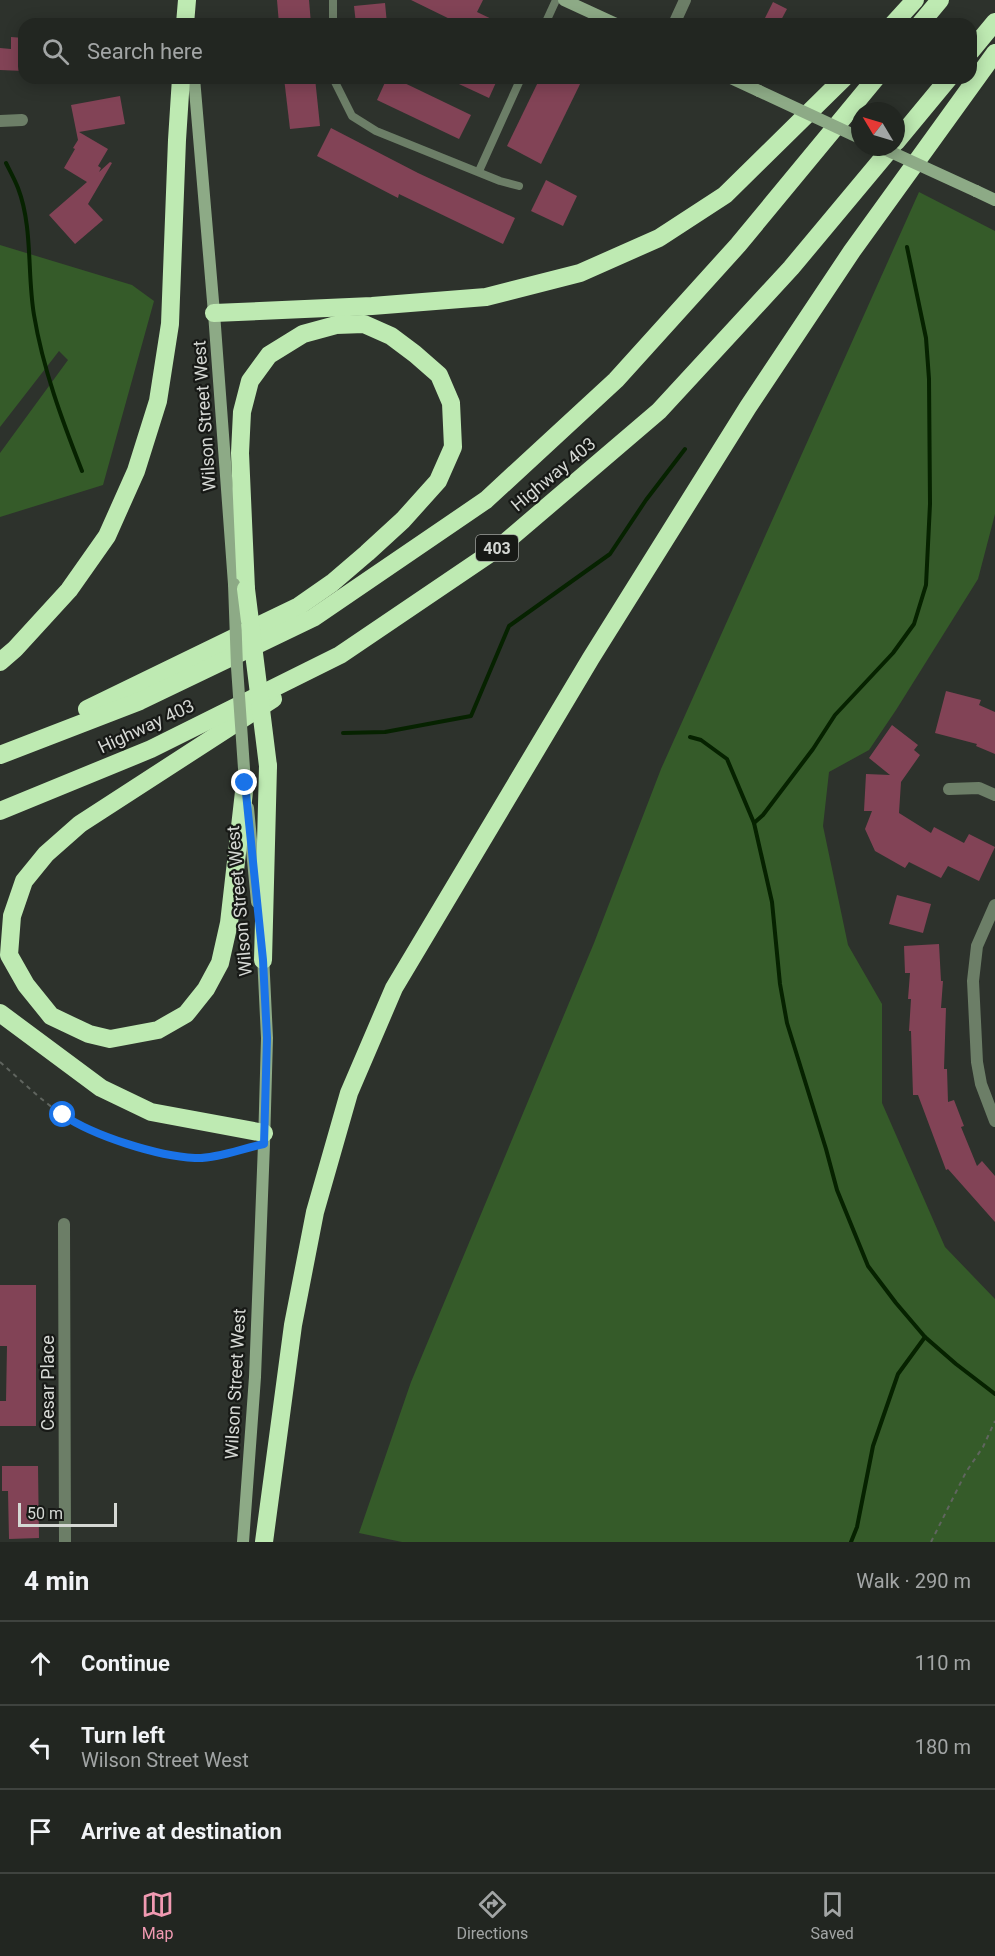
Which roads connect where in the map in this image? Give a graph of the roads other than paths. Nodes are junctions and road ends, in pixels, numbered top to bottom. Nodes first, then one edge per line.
1 (188, 0) edge
2 (333, 0) edge
3 (556, 0) edge
4 (564, 0) edge
5 (685, 0) edge
6 (915, 0) edge
7 (940, 0) edge
8 (186, 18) edge
9 (190, 18) edge
10 (333, 18) edge
11 (548, 18) edge
12 (603, 18) edge
13 (677, 18) edge
14 (898, 18) edge
15 (925, 18) edge
16 (995, 22) edge
17 (977, 44) edge
18 (995, 53) edge
19 (977, 78) edge
20 (181, 84) edge
21 (195, 84) edge
22 (336, 84) edge
23 (518, 84) edge
24 (744, 84) edge
25 (838, 84) edge
26 (871, 84) edge
27 (944, 84) edge
28 (973, 84) edge
29 (22, 120) dead end
30 (0, 121) edge
31 (905, 131) edge
32 (851, 134) edge
33 (884, 156) edge
34 (900, 156) edge
35 (479, 171) junction
36 (519, 186) dead end
37 (995, 200) edge
38 (214, 313) junction
39 (240, 587) junction
40 (340, 655) junction
41 (0, 662) edge
42 (0, 749) edge
43 (0, 755) edge
44 (245, 783) junction
45 (949, 789) dead end
46 (995, 795) edge
47 (0, 811) edge
48 (995, 905) edge
49 (263, 960) junction
50 (0, 1012) edge
51 (995, 1120) edge
52 (264, 1138) junction
53 (64, 1224) dead end
54 (65, 1542) edge
55 (243, 1542) edge
56 (264, 1542) edge

1 - 8 highway
1 - 9 main road
2 - 10 lane
3 - 11 lane
4 - 12 main road
5 - 13 street
6 - 14 highway
7 - 15 highway
16 - 17 highway
18 - 19 highway
20 - 41 highway
21 - 38 main road, Wilson Street West
22 - 35 lane
23 - 35 lane
24 - 32 main road, bridge
25 - 38 highway
26 - 43 highway, Highway 403 / 403
27 - 31 highway
28 - 56 highway
29 - 30 street
33 - 40 highway, Highway 403 / 403
34 - 37 main road, bridge
35 - 36 lane
38 - 39 main road, Wilson Street West
39 - 42 highway
39 - 44 main road, Wilson Street West, bridge
39 - 49 highway, bridge
40 - 44 highway
40 - 47 highway, Highway 403 / 403
44 - 49 main road, Wilson Street West
45 - 46 street
48 - 51 street
49 - 52 main road, Wilson Street West
50 - 52 highway
52 - 55 main road, Wilson Street West
53 - 54 street, Cesar Place

